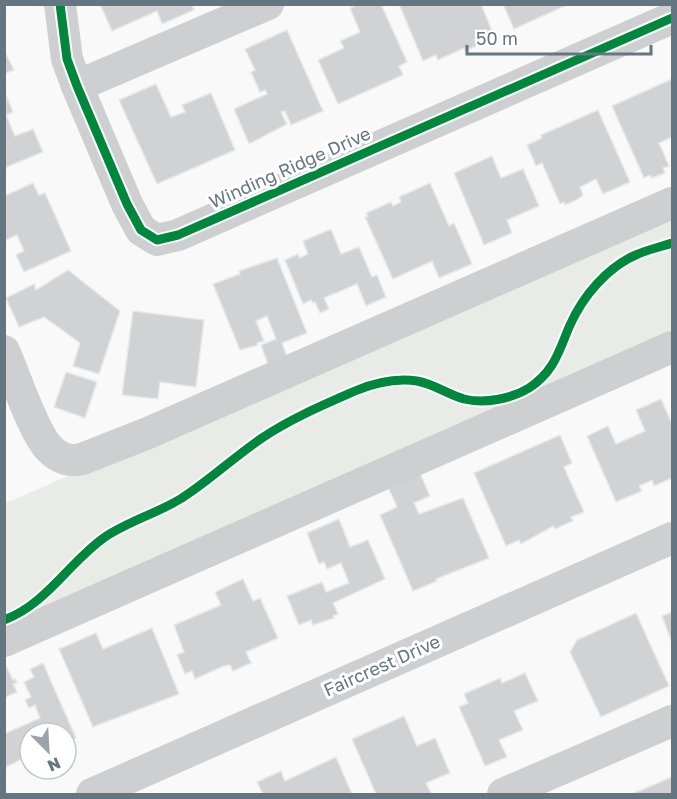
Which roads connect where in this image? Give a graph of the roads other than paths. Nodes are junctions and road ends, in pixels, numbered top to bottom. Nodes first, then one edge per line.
1 (60, 4) edge
2 (268, 4) edge
3 (672, 18) edge
4 (77, 87) junction
5 (672, 203) edge
6 (672, 348) edge
7 (4, 351) edge
8 (672, 538) edge
9 (4, 641) edge
10 (672, 721) edge
11 (92, 795) edge
12 (503, 795) edge

1 - 4 street, Winding Ridge Drive
2 - 4 street
3 - 4 street, Winding Ridge Drive
5 - 7 street
6 - 9 street
8 - 11 street, Faircrest Drive
10 - 12 street

